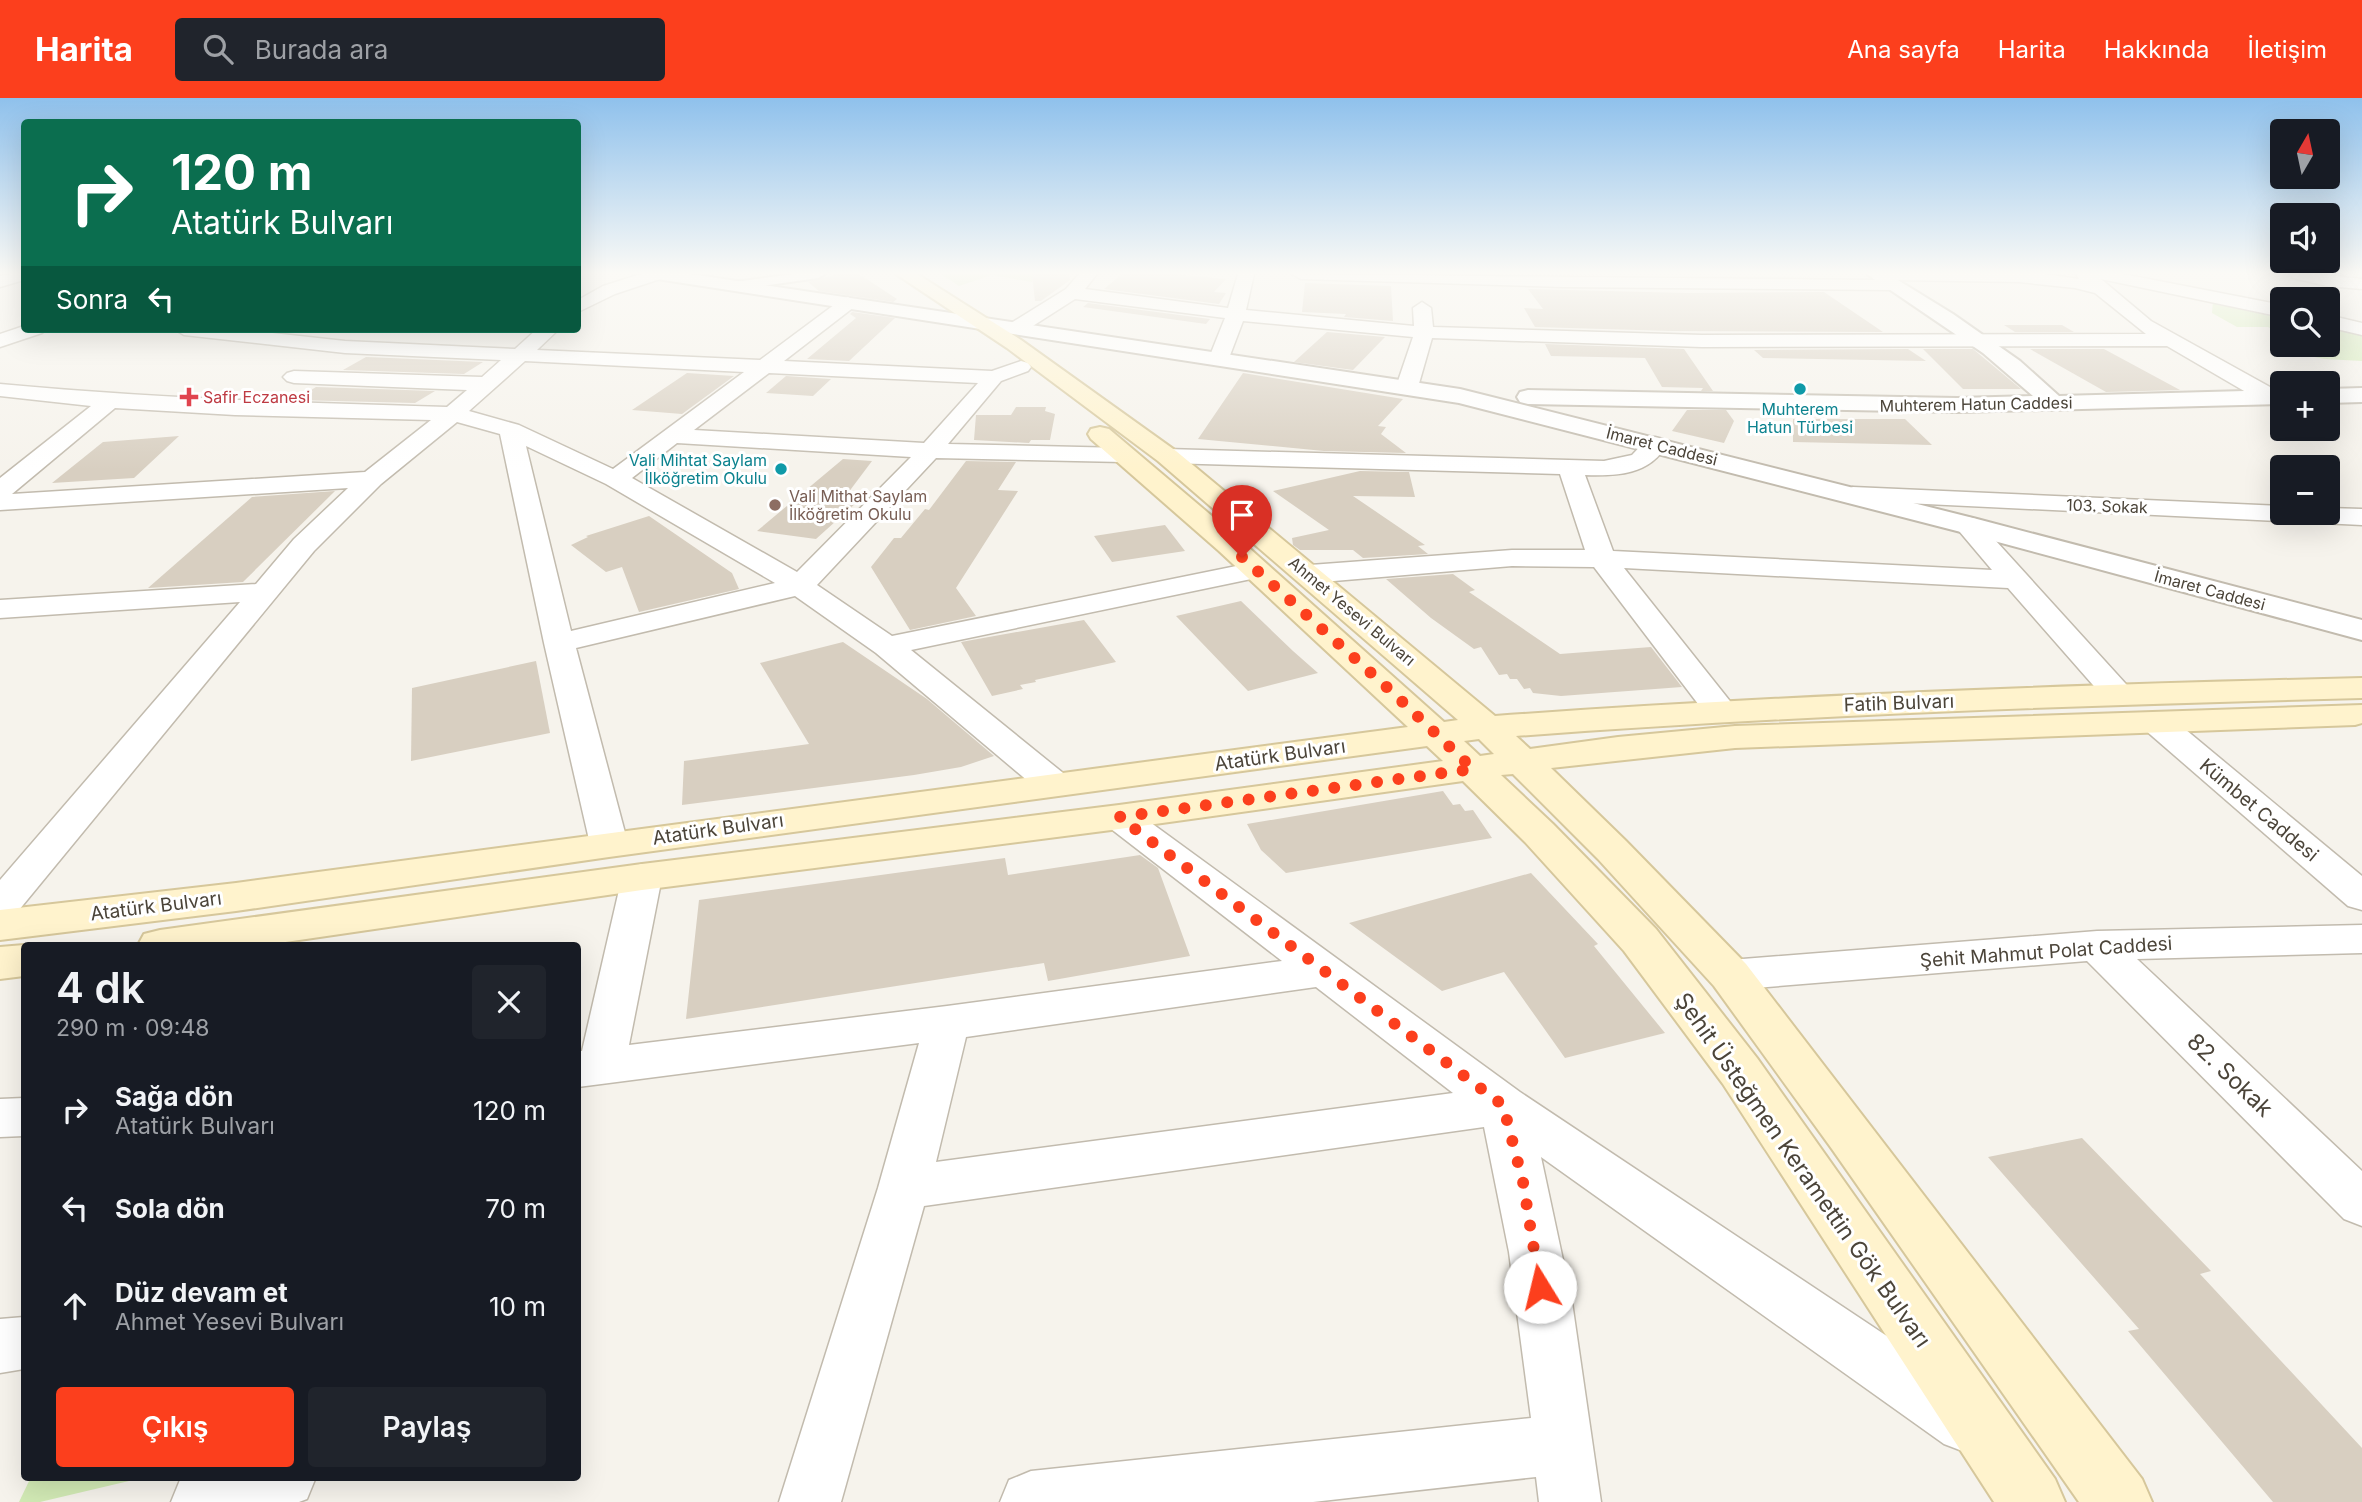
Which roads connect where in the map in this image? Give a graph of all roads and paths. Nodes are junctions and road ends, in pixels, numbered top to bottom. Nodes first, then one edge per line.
1 (278, 340) edge
2 (359, 340) edge
3 (536, 340) edge
4 (799, 340) edge
5 (980, 340) edge
6 (1004, 340) edge
7 (1099, 340) edge
8 (1226, 340) edge
9 (1422, 340) edge
10 (1660, 340) edge
11 (2168, 340) joint
12 (1983, 341) junction
13 (345, 347) junction
14 (517, 355) junction
15 (1219, 358) junction
16 (1021, 367) junction
17 (760, 368) junction
18 (294, 377) junction
19 (993, 377) junction
20 (485, 384) junction
21 (1407, 387) junction
22 (0, 390) edge
23 (2270, 394) edge
24 (2362, 395) edge
25 (1460, 396) junction
26 (2340, 396) edge
27 (2270, 397) edge
28 (110, 401) junction
29 (2053, 403) junction
30 (235, 408) junction
31 (453, 414) junction
32 (511, 430) junction
33 (675, 436) junction
34 (1655, 444) junction
35 (930, 451) junction
36 (1123, 454) junction
37 (1167, 456) junction
38 (1570, 467) junction
39 (372, 479) junction
40 (615, 479) junction
41 (0, 491) edge
42 (1853, 495) junction
43 (0, 502) edge
44 (2362, 517) edge
45 (1967, 525) junction
46 (1602, 559) junction
47 (1256, 570) junction
48 (1310, 574) junction
49 (2015, 580) junction
50 (800, 586) junction
51 (264, 592) junction
52 (0, 609) edge
53 (2362, 630) edge
54 (559, 643) junction
55 (887, 646) junction
56 (2362, 688) edge
57 (2119, 694) junction
58 (1720, 710) junction
59 (2362, 714) edge
60 (2156, 722) junction
61 (1436, 734) junction
62 (1494, 753) junction
63 (1055, 785) junction
64 (1119, 817) junction
65 (609, 844) junction
66 (642, 877) junction
67 (2362, 898) edge
68 (0, 906) edge
69 (0, 925) edge
70 (2362, 939) edge
71 (181, 942) edge
72 (2097, 946) junction
73 (21, 961) edge
74 (0, 963) edge
75 (1324, 971) junction
76 (1730, 975) junction
77 (947, 1023) junction
78 (589, 1068) edge
79 (1503, 1105) junction
80 (21, 1116) edge
81 (0, 1118) edge
82 (904, 1188) junction
83 (2362, 1205) edge
84 (21, 1343) edge
85 (0, 1346) edge
86 (1989, 1440) junction
87 (1564, 1444) junction
88 (272, 1481) edge
89 (202, 1502) edge
90 (810, 1502) edge
91 (1031, 1502) edge
92 (1570, 1502) edge
93 (2032, 1502) edge
94 (2119, 1502) edge

1 - 13 street
2 - 13 street
3 - 14 street
4 - 17 street
5 - 16 main road, Ahmet Yesevi Bulvarı
6 - 37 main road, Ahmet Yesevi Bulvarı
7 - 15 street, İmaret Caddesi
8 - 15 street
9 - 21 street
10 - 12 street
11 - 12 street
11 - 23 street
12 - 29 street
13 - 14 street
13 - 18 street
14 - 17 street
14 - 20 street
15 - 21 street, İmaret Caddesi
16 - 19 street
16 - 36 main road, Ahmet Yesevi Bulvarı
17 - 19 street
17 - 33 street
18 - 20 street
18 - 30 street
19 - 35 street
20 - 31 street
21 - 25 street, İmaret Caddesi
22 - 28 street
24 - 26 street
25 - 29 street, Muhterem Hatun Caddesi
25 - 34 street, İmaret Caddesi
27 - 29 street, Muhterem Hatun Caddesi
28 - 30 street
28 - 41 street
30 - 31 street
31 - 32 street
31 - 39 street
32 - 40 street
32 - 54 street
33 - 35 street
33 - 40 street
34 - 38 street
34 - 42 street, İmaret Caddesi
35 - 36 street
35 - 50 street
36 - 47 main road, Ahmet Yesevi Bulvarı
37 - 38 street
37 - 48 main road, Ahmet Yesevi Bulvarı
38 - 46 street
39 - 43 street
39 - 51 street
40 - 50 street
42 - 44 street, 103. Sokak
42 - 45 street, İmaret Caddesi
45 - 49 street
45 - 53 street, İmaret Caddesi
46 - 48 street
46 - 49 street
46 - 58 street
47 - 55 street
47 - 61 main road, Ahmet Yesevi Bulvarı
48 - 62 main road, Ahmet Yesevi Bulvarı
49 - 57 street
50 - 54 street
50 - 55 street
51 - 52 street
51 - 68 street
54 - 65 street
55 - 63 street
56 - 57 main road, Fatih Bulvarı
57 - 58 main road, Fatih Bulvarı
58 - 62 main road, Fatih Bulvarı
59 - 60 main road, Fatih Bulvarı
60 - 62 main road, Fatih Bulvarı
60 - 67 street, Kümbet Caddesi
61 - 62 main road, Şehit Üsteğmen Keramettin Gök Bulvarı
61 - 63 main road, Atatürk Bulvarı
62 - 64 main road, Atatürk Bulvarı
62 - 76 main road, Şehit Üsteğmen Keramettin Gök Bulvarı
62 - 86 main road, Şehit Üsteğmen Keramettin Gök Bulvarı
63 - 65 main road, Atatürk Bulvarı
64 - 66 main road, Atatürk Bulvarı
64 - 75 street
65 - 69 main road, Atatürk Bulvarı
66 - 71 main road, Atatürk Bulvarı
66 - 78 street
70 - 72 street, Şehit Mahmut Polat Caddesi
72 - 76 street, Şehit Mahmut Polat Caddesi
72 - 83 street, 82. Sokak
73 - 74 main road
75 - 77 street
75 - 79 street
76 - 94 main road, Şehit Üsteğmen Keramettin Gök Bulvarı
77 - 78 street
77 - 82 street
79 - 82 street
79 - 86 street
79 - 87 street
80 - 81 street
82 - 90 street
84 - 85 street
86 - 93 main road, Şehit Üsteğmen Keramettin Gök Bulvarı
87 - 91 street
87 - 92 street
88 - 89 street

